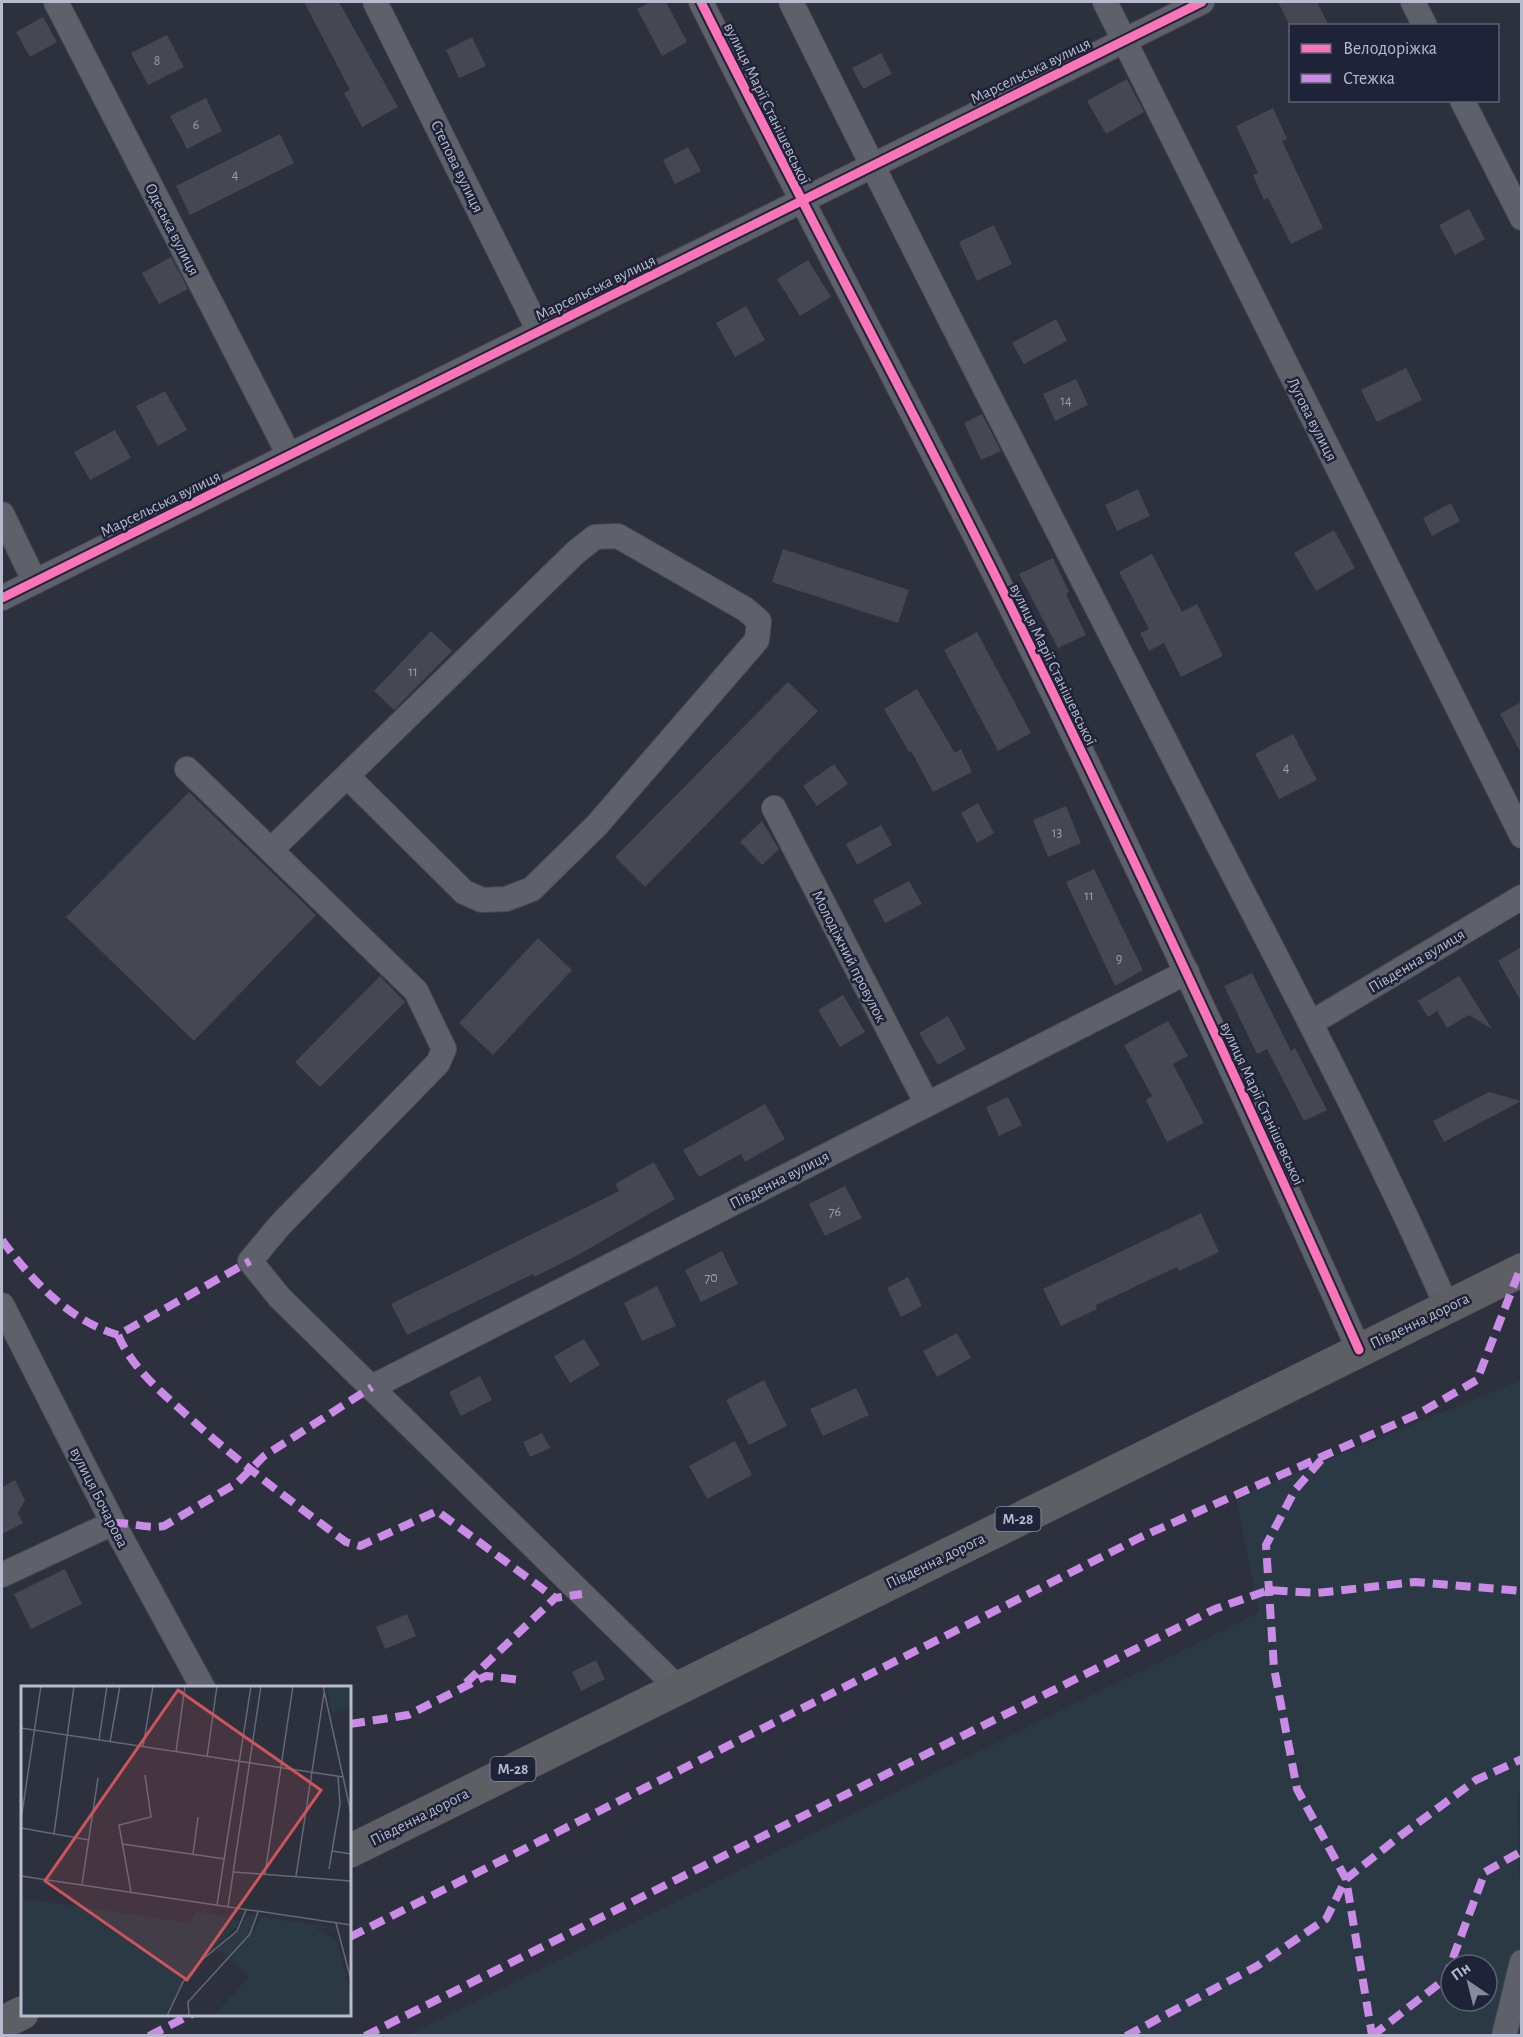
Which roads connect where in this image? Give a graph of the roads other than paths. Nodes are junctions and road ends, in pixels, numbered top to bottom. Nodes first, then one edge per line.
1 (56, 2) edge
2 (375, 2) edge
3 (701, 2) edge
4 (791, 2) edge
5 (1105, 2) edge
6 (1202, 2) edge
7 (1413, 2) edge
8 (1424, 24) edge
9 (1124, 40) junction
10 (1463, 102) edge
11 (872, 166) junction
12 (801, 201) junction
13 (1521, 218) edge
14 (539, 331) junction
15 (289, 456) junction
16 (2, 514) edge
17 (35, 582) junction
18 (2, 598) edge
19 (188, 769) dead end
20 (347, 776) junction
21 (774, 808) dead end
22 (1521, 836) edge
23 (271, 850) junction
24 (1521, 897) edge
25 (1187, 972) junction
26 (1311, 1023) junction
27 (927, 1104) junction
28 (1521, 1270) edge
29 (2, 1305) edge
30 (1447, 1307) junction
31 (1359, 1350) junction
32 (372, 1387) junction
33 (113, 1523) junction
34 (2, 1575) edge
35 (202, 1686) edge
36 (677, 1688) junction
37 (351, 1851) edge
38 (1521, 1962) edge
39 (21, 2014) edge
40 (2, 2023) edge
41 (1504, 2036) edge

1 - 15 street, Одеська вулиця
2 - 14 street, Степова вулиця
3 - 12 street, вулиця Марії Станішевської
4 - 11 street
5 - 9 street, Лугова вулиця
6 - 9 street, Марсельська вулиця
7 - 8 street
9 - 11 street, Марсельська вулиця
9 - 22 street, Лугова вулиця
10 - 13 street
11 - 12 street, Марсельська вулиця
11 - 26 street
12 - 14 street, Марсельська вулиця
12 - 25 street, вулиця Марії Станішевської
14 - 15 street, Марсельська вулиця
15 - 17 street, Марсельська вулиця
16 - 17 street
17 - 18 street, Марсельська вулиця
19 - 23 street
20 - 20 street
20 - 23 street
21 - 27 street, Молодіжний провулок
23 - 32 street
24 - 26 street, Південна вулиця
25 - 27 street, Південна вулиця
25 - 31 street, вулиця Марії Станішевської
26 - 30 street
27 - 32 street, Південна вулиця
28 - 30 highway, Південна дорога / М-28
29 - 33 street, вулиця Бочарова
30 - 31 highway, Південна дорога / М-28
31 - 36 highway, Південна дорога / М-28
32 - 36 street
33 - 34 street
33 - 35 street, вулиця Бочарова
36 - 37 highway, Південна дорога / М-28
38 - 41 street
39 - 40 highway

